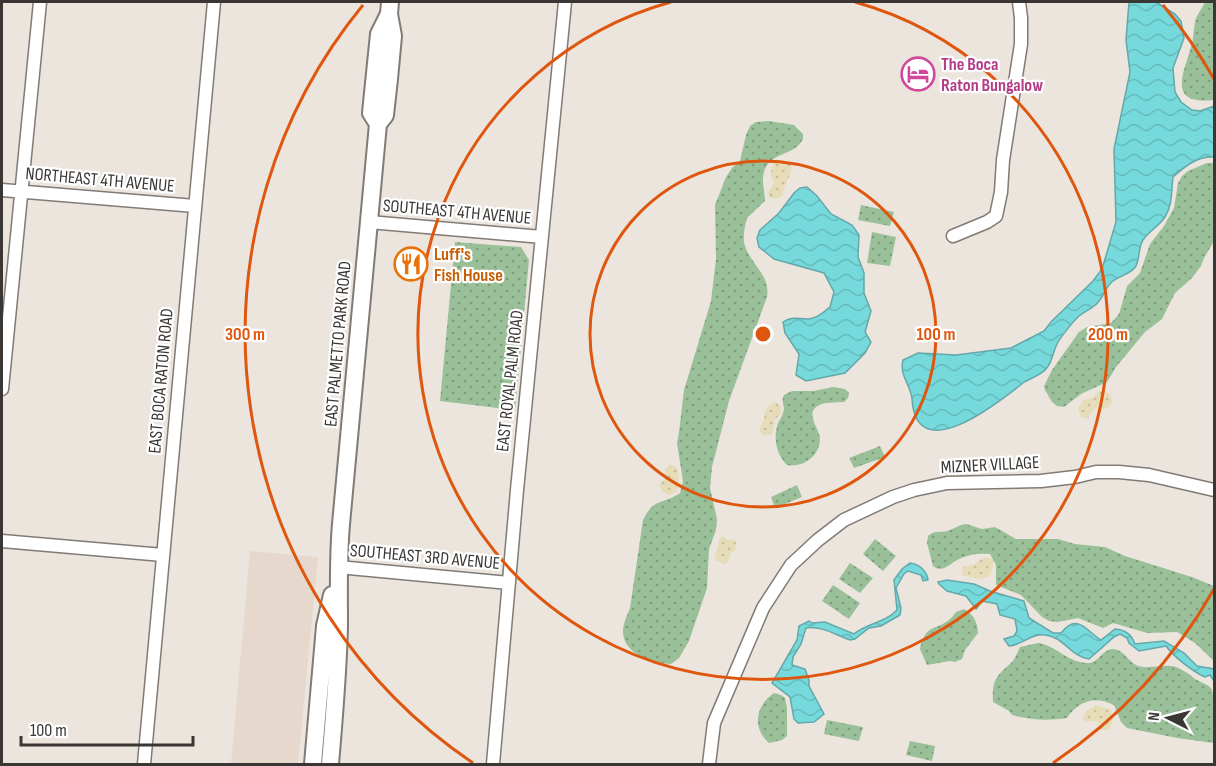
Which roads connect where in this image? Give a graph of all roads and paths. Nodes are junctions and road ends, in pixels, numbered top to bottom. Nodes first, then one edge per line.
1 (40, 2) edge
2 (214, 2) edge
3 (565, 2) edge
4 (1019, 2) edge
5 (390, 8) edge
6 (2, 190) edge
7 (21, 192) junction
8 (195, 206) junction
9 (369, 222) junction
10 (953, 236) dead end
11 (542, 237) junction
12 (2, 389) edge
13 (1215, 490) edge
14 (2, 541) edge
15 (163, 555) junction
16 (338, 567) junction
17 (508, 583) junction
18 (144, 765) edge
19 (312, 765) edge
20 (330, 765) edge
21 (493, 765) edge
22 (709, 765) edge

1 - 7 street
2 - 8 street, EAST BOCA RATON ROAD
3 - 11 street, EAST ROYAL PALM ROAD
4 - 10 street
5 - 9 main road, EAST PALMETTO PARK ROAD
6 - 7 street, NORTHEAST 4TH AVENUE
7 - 8 street, NORTHEAST 4TH AVENUE
7 - 12 street
8 - 15 street, EAST BOCA RATON ROAD
9 - 11 street, SOUTHEAST 4TH AVENUE
9 - 16 main road, EAST PALMETTO PARK ROAD
11 - 17 street, EAST ROYAL PALM ROAD
13 - 22 street, MIZNER VILLAGE
14 - 15 street
15 - 18 street, EAST BOCA RATON ROAD
16 - 17 street, SOUTHEAST 3RD AVENUE
16 - 19 main road, EAST PALMETTO PARK ROAD
16 - 20 main road, EAST PALMETTO PARK ROAD
17 - 21 street, EAST ROYAL PALM ROAD

